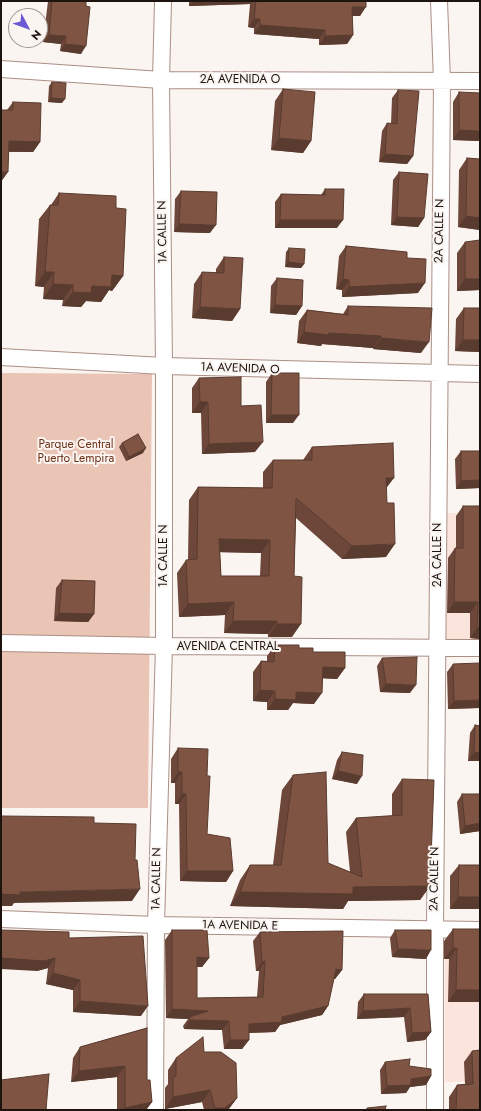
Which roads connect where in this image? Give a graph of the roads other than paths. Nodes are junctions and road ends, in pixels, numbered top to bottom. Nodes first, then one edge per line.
1 (163, 1) edge
2 (439, 1) edge
3 (1, 69) edge
4 (161, 80) junction
5 (442, 81) junction
6 (480, 81) edge
7 (1, 357) edge
8 (164, 366) junction
9 (439, 374) junction
10 (480, 374) edge
11 (1, 643) edge
12 (164, 646) junction
13 (438, 648) junction
14 (480, 648) edge
15 (1, 920) edge
16 (156, 925) junction
17 (435, 930) junction
18 (480, 930) edge
19 (155, 1110) edge
20 (435, 1110) edge

1 - 4 street, 1A CALLE N
2 - 5 street, 2A CALLE N
3 - 4 street, 2A AVENIDA O
4 - 5 street, 2A AVENIDA O
4 - 8 street, 1A CALLE N
5 - 6 street, 2A AVENIDA O
5 - 9 street, 2A CALLE N
7 - 8 street, 1A AVENIDA O
8 - 9 street, 1A AVENIDA O
8 - 12 street, 1A CALLE N
9 - 10 street, 1A AVENIDA O
9 - 13 street, 2A CALLE N
11 - 12 street, AVENIDA CENTRAL
12 - 13 street, AVENIDA CENTRAL
12 - 16 street, 1A CALLE N
13 - 14 street, AVENIDA CENTRAL
13 - 17 street, 2A CALLE N
15 - 16 street, 1A AVENIDA E
16 - 17 street, 1A AVENIDA E
16 - 19 street, 1A CALLE N
17 - 18 street, 1A AVENIDA E
17 - 20 street, 2A CALLE N

